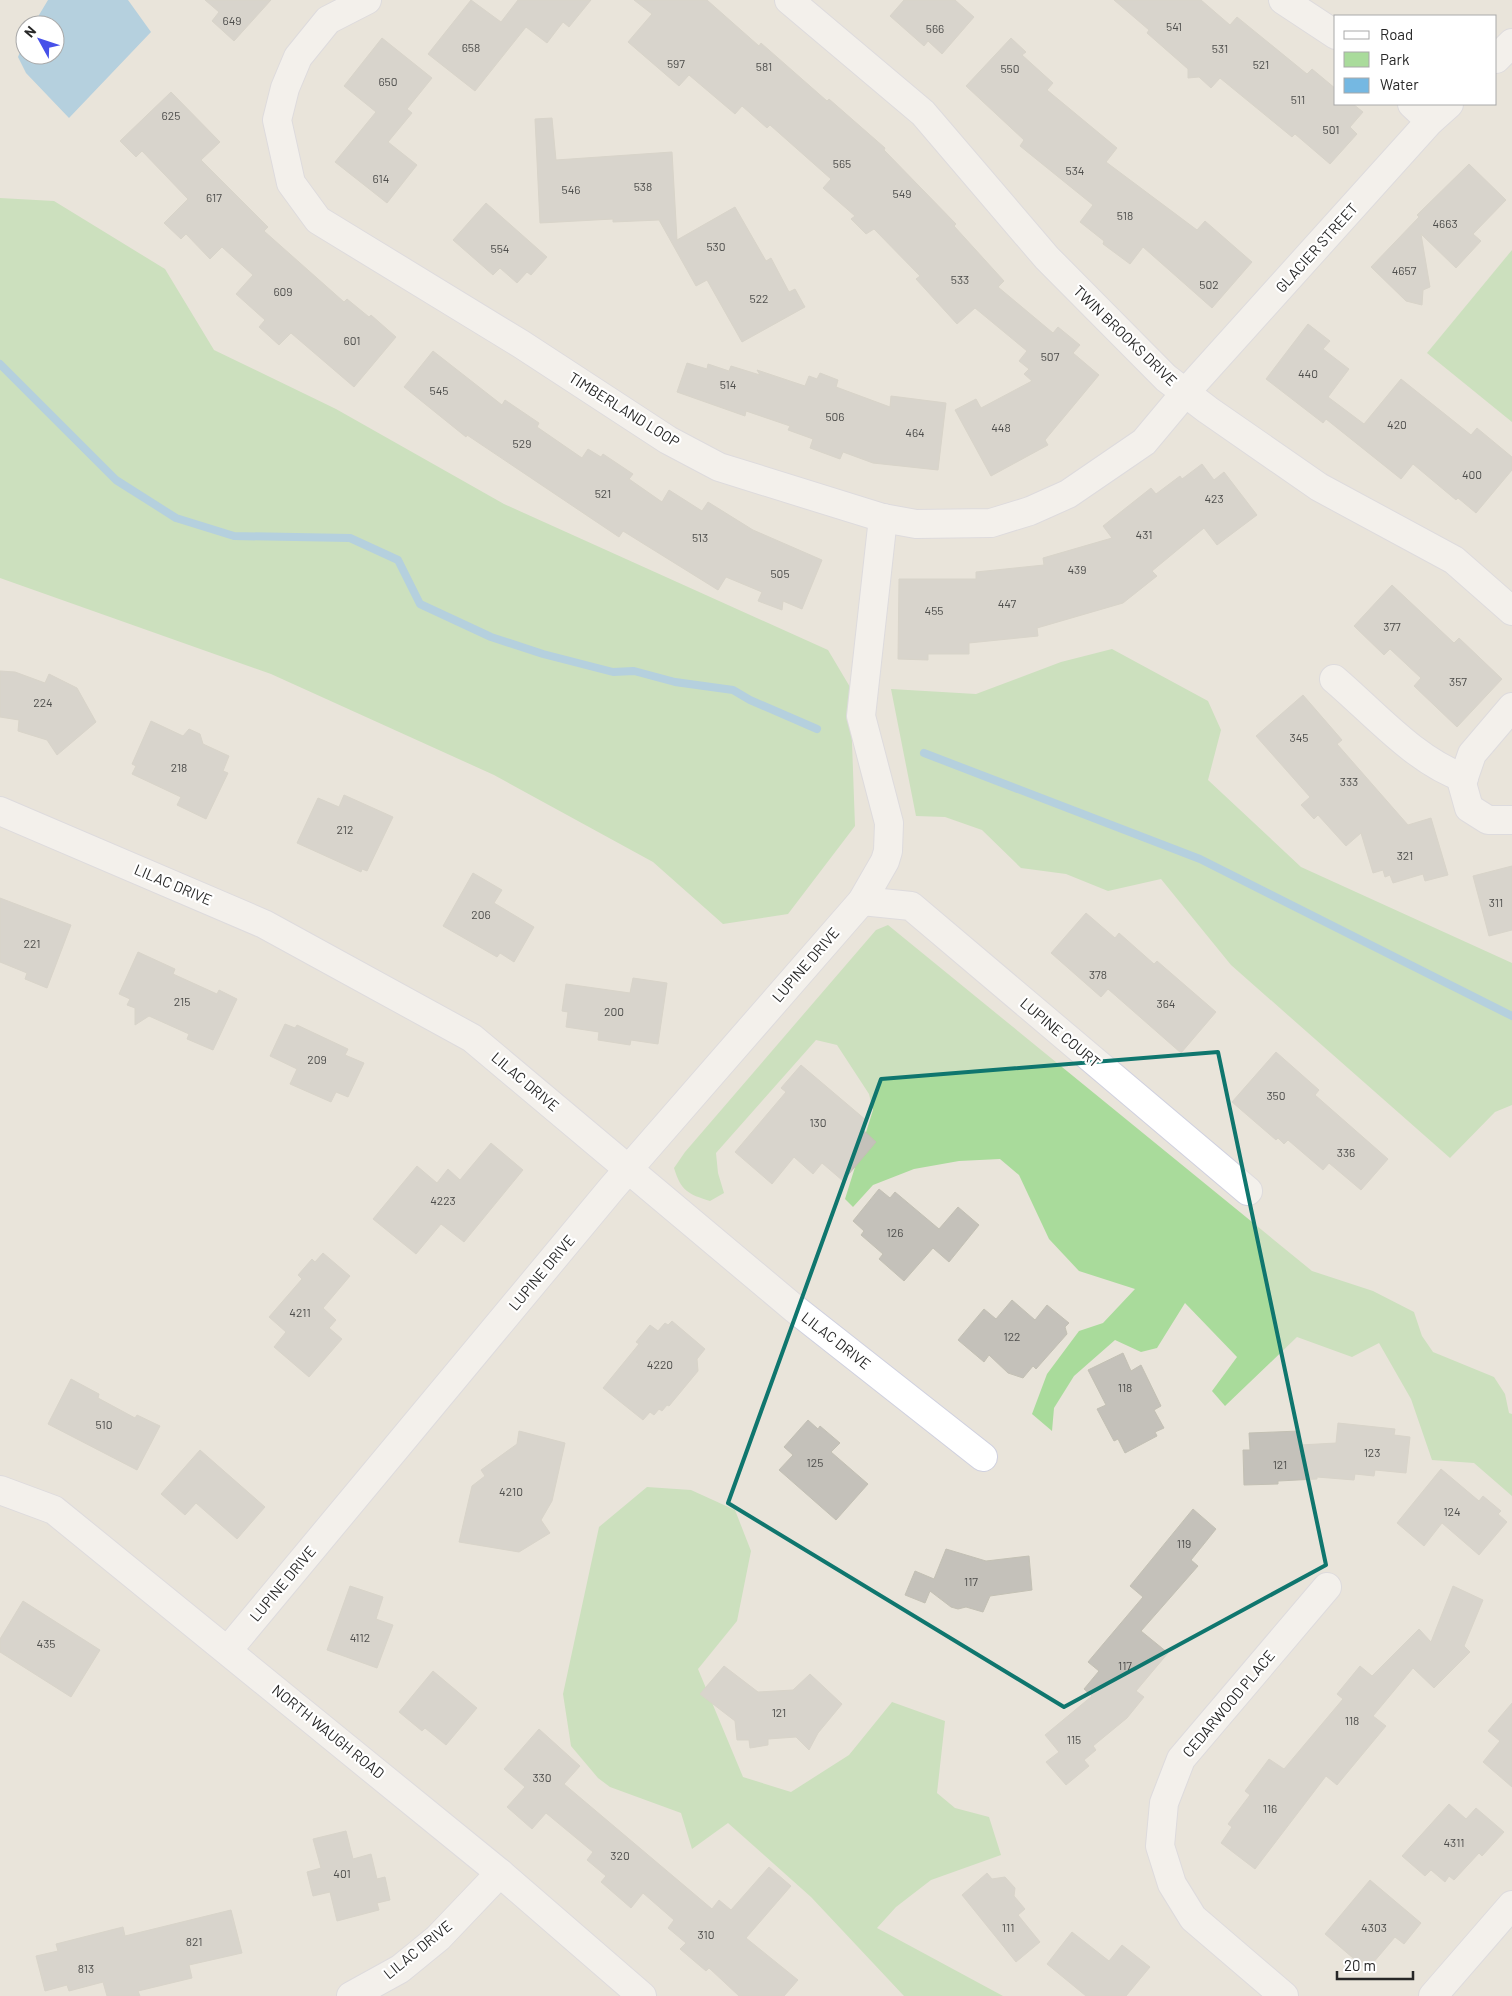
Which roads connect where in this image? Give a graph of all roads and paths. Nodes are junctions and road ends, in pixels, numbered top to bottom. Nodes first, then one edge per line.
1 (367, 0) edge
2 (788, 0) edge
3 (1283, 0) edge
4 (1334, 34) edge
5 (1512, 43) edge
6 (1497, 58) edge
7 (1430, 110) edge
8 (1185, 393) junction
9 (884, 518) junction
10 (1512, 611) edge
11 (1334, 678) dead end
12 (1512, 707) edge
13 (1464, 778) junction
14 (0, 811) edge
15 (1512, 820) edge
16 (862, 901) junction
17 (629, 1168) junction
18 (1248, 1192) dead end
19 (983, 1457) dead end
20 (0, 1490) edge
21 (1327, 1587) dead end
22 (228, 1650) junction
23 (500, 1873) junction
24 (1512, 1905) edge
25 (350, 1996) edge
26 (642, 1996) edge
27 (1284, 1996) edge
28 (1434, 1996) edge

1 - 9 street, TIMBERLAND LOOP
2 - 8 street, TWIN BROOKS DRIVE
3 - 4 street
5 - 6 street
7 - 8 street, GLACIER STREET
8 - 9 street, TIMBERLAND LOOP
8 - 10 street, TWIN BROOKS DRIVE
9 - 16 street, LUPINE DRIVE
11 - 13 street
12 - 13 street
13 - 15 street
14 - 17 street, LILAC DRIVE
16 - 17 street, LUPINE DRIVE
16 - 18 street, LUPINE COURT
17 - 19 street, LILAC DRIVE
17 - 22 street, LUPINE DRIVE
20 - 22 street, NORTH WAUGH ROAD
21 - 27 street, CEDARWOOD PLACE
22 - 23 street, NORTH WAUGH ROAD
23 - 25 street, LILAC DRIVE
23 - 26 street, NORTH WAUGH ROAD
24 - 28 street

